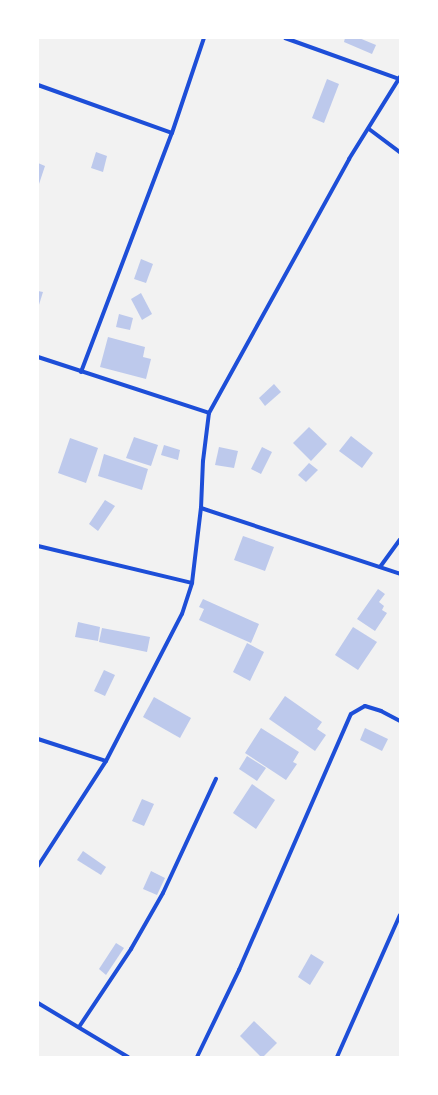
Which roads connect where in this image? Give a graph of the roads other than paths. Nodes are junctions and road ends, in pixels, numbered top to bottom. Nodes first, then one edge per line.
1 (204, 38) edge
2 (285, 38) edge
3 (400, 78) edge
4 (38, 85) edge
5 (369, 130) junction
6 (172, 133) junction
7 (400, 152) edge
8 (38, 357) edge
9 (81, 372) junction
10 (209, 413) junction
11 (201, 508) junction
12 (400, 540) edge
13 (38, 546) edge
14 (380, 567) junction
15 (400, 574) edge
16 (192, 583) junction
17 (400, 721) edge
18 (38, 739) edge
19 (106, 761) junction
20 (216, 779) dead end
21 (38, 866) edge
22 (400, 915) edge
23 (38, 1003) edge
24 (79, 1027) junction
25 (128, 1057) edge
26 (197, 1057) edge
27 (337, 1057) edge

1 - 6 street
2 - 3 street
3 - 5 street
4 - 6 street
5 - 7 street
5 - 10 street
6 - 9 street
8 - 9 street
9 - 10 street
10 - 11 street
11 - 14 street
11 - 16 street
12 - 14 street
13 - 16 street
14 - 15 street
16 - 19 street
17 - 26 street
18 - 19 street
19 - 21 street
20 - 24 street
22 - 27 street
23 - 24 street
24 - 25 street

